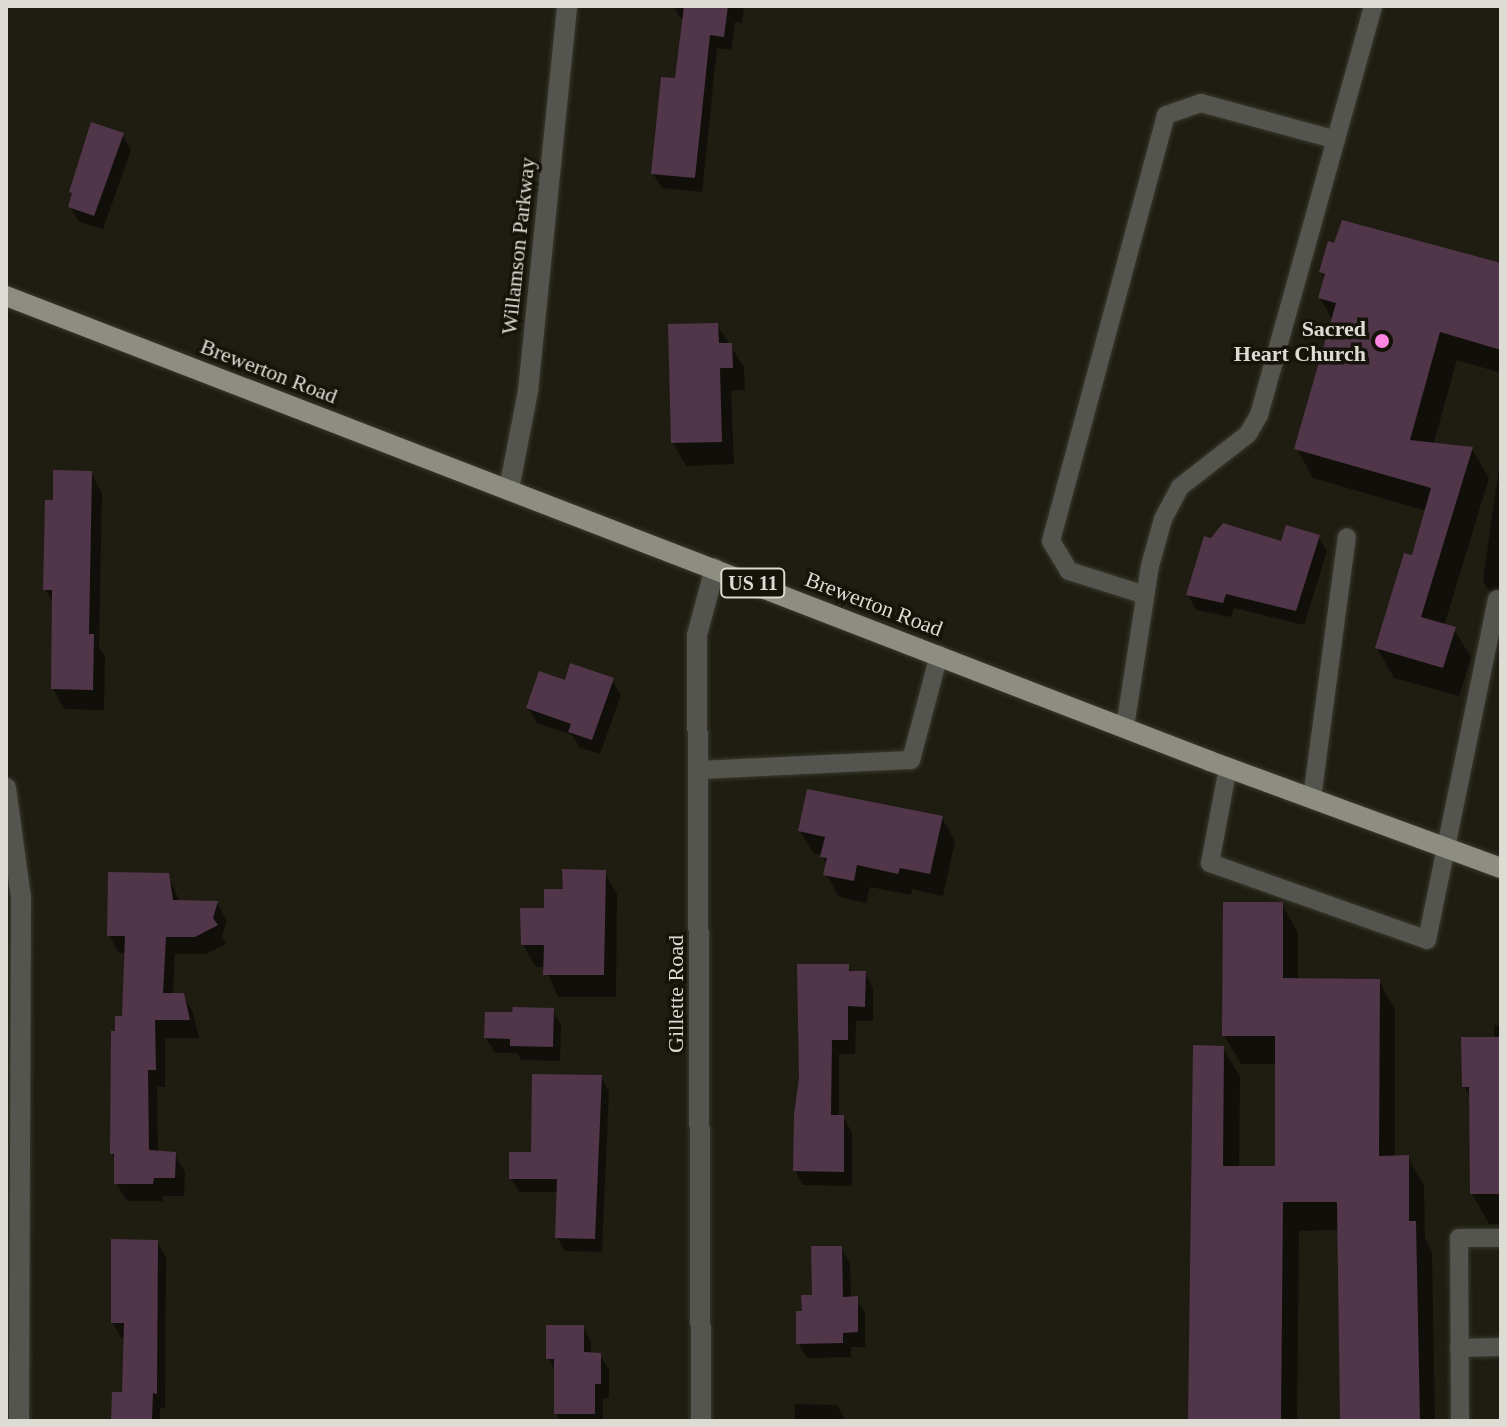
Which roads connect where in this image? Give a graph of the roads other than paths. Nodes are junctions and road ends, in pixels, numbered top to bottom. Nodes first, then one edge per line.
1 (567, 6) edge
2 (1373, 6) edge
3 (1336, 140) junction
4 (6, 296) edge
5 (509, 489) junction
6 (1347, 537) dead end
7 (715, 568) junction
8 (1145, 595) junction
9 (1497, 599) dead end
10 (939, 655) junction
11 (1125, 727) junction
12 (1228, 767) junction
13 (698, 770) junction
14 (6, 788) edge
15 (1312, 798) junction
16 (1446, 847) junction
17 (1501, 868) edge
18 (13, 986) edge
19 (1501, 1238) edge
20 (1501, 1347) edge
21 (1459, 1348) junction
22 (19, 1421) edge
23 (701, 1421) edge
24 (1460, 1421) edge

1 - 5 street, Willamson Parkway
2 - 3 lane
3 - 8 lane
3 - 8 lane
4 - 5 main road, Brewerton Road / US 11
5 - 7 main road, Brewerton Road / US 11
6 - 15 lane
7 - 10 main road, Brewerton Road / US 11
7 - 13 street, Gillette Road
8 - 11 lane
9 - 16 lane
10 - 11 main road, Brewerton Road / US 11
10 - 13 lane
11 - 12 main road, Brewerton Road / US 11
12 - 15 main road, Brewerton Road / US 11
12 - 16 lane
13 - 23 street, Gillette Road
14 - 18 street
15 - 16 main road, Brewerton Road / US 11
16 - 17 main road, Brewerton Road / US 11
18 - 22 street
19 - 21 lane
20 - 21 lane
21 - 24 lane

